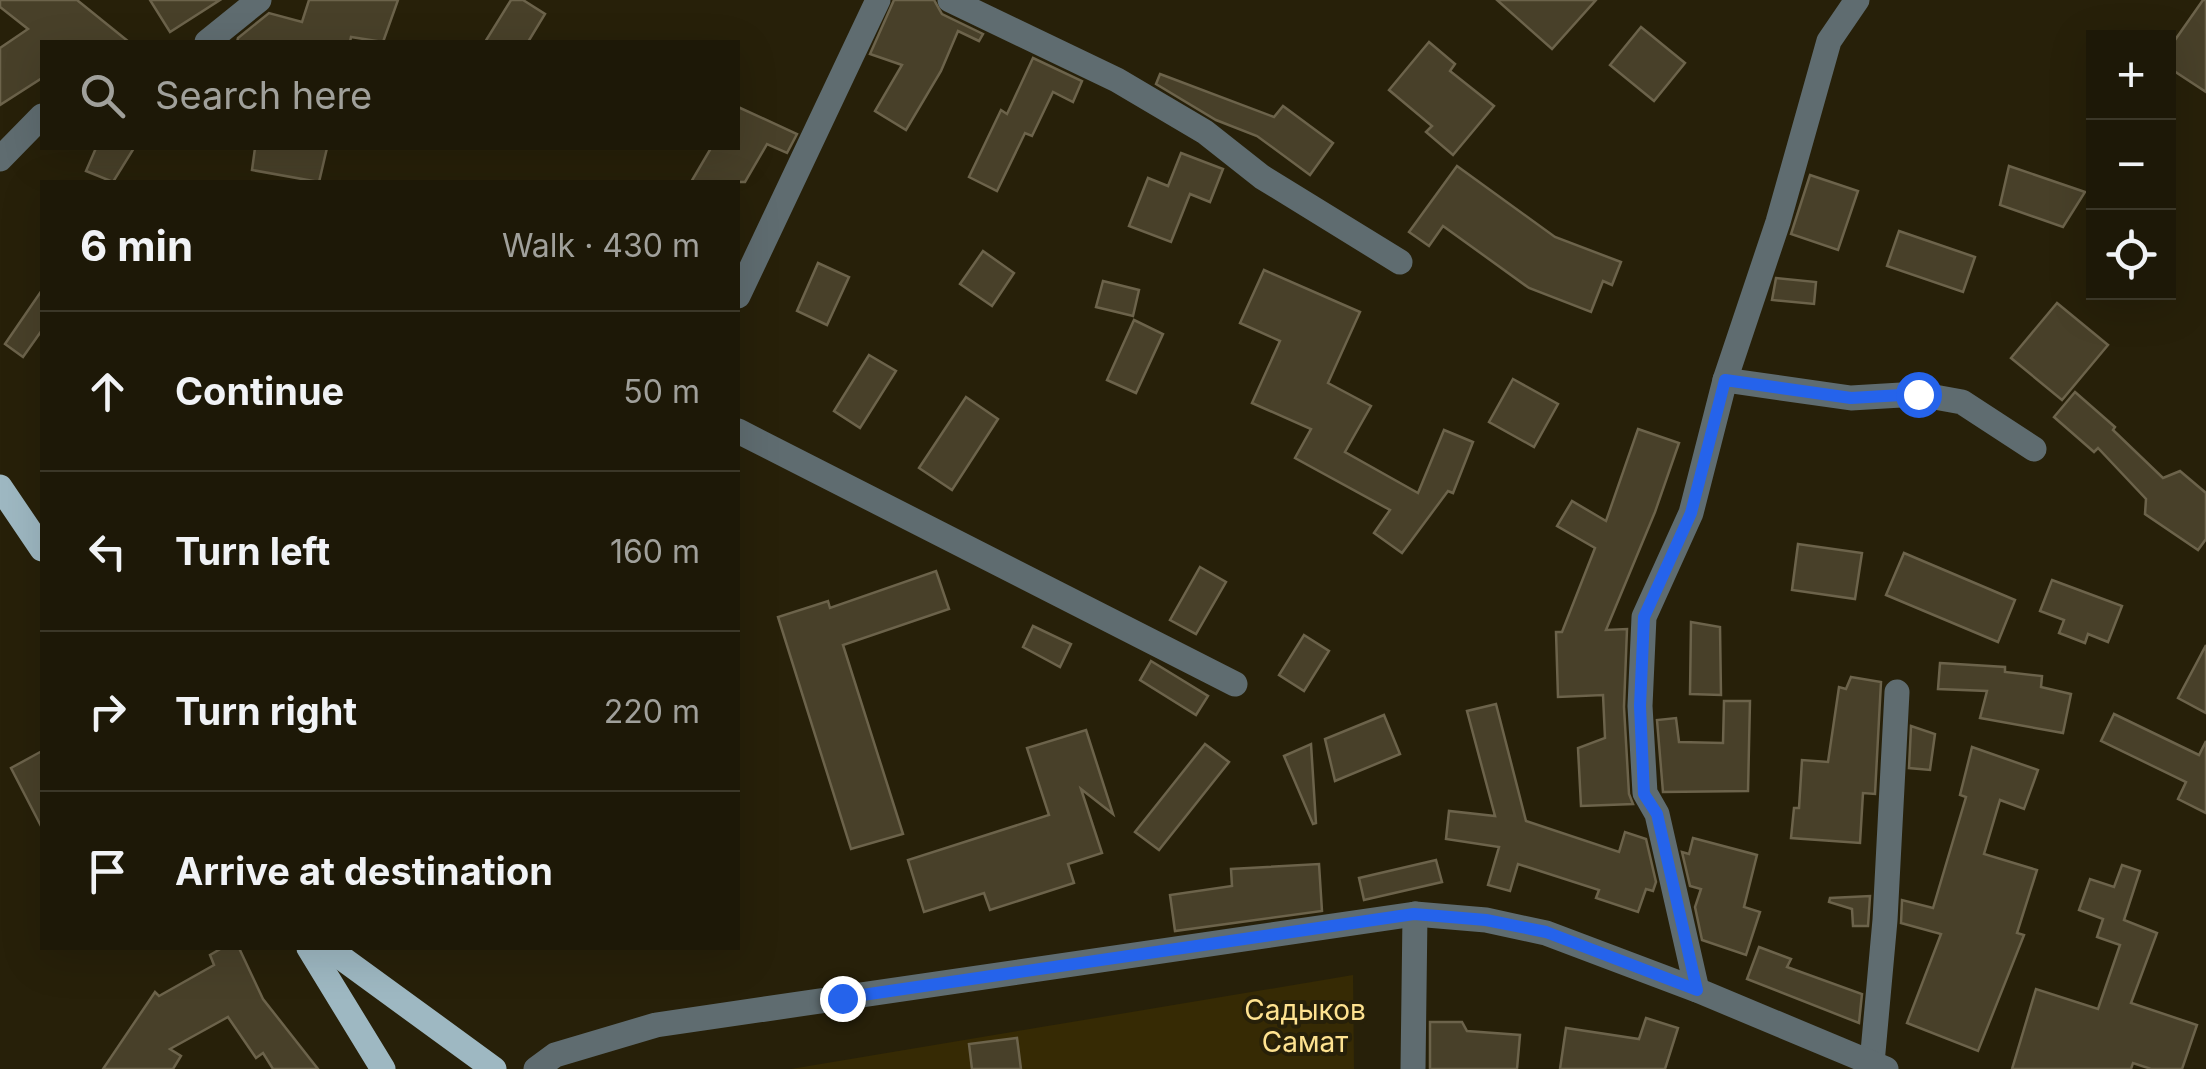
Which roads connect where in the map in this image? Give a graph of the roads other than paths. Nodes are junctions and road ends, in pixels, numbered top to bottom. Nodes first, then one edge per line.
1 (260, 0) edge
2 (878, 0) edge
3 (950, 0) edge
4 (1857, 0) edge
5 (210, 40) edge
6 (40, 118) edge
7 (0, 158) edge
8 (1400, 262) dead end
9 (740, 292) edge
10 (1725, 380) junction
11 (740, 432) edge
12 (2034, 449) dead end
13 (0, 488) edge
14 (40, 546) edge
15 (1234, 684) dead end
16 (1897, 692) dead end
17 (1414, 914) junction
18 (310, 950) edge
19 (331, 950) edge
20 (1697, 990) junction
21 (1879, 1066) edge
22 (383, 1069) edge
23 (494, 1069) edge
24 (536, 1069) edge
25 (1413, 1069) edge

1 - 5 street
2 - 9 street
3 - 8 street
4 - 10 street
6 - 7 street
10 - 12 street
10 - 20 street
11 - 15 street
13 - 14 main road
16 - 21 street
17 - 20 street
17 - 24 street
17 - 25 street
18 - 22 main road
19 - 23 main road
20 - 21 street

